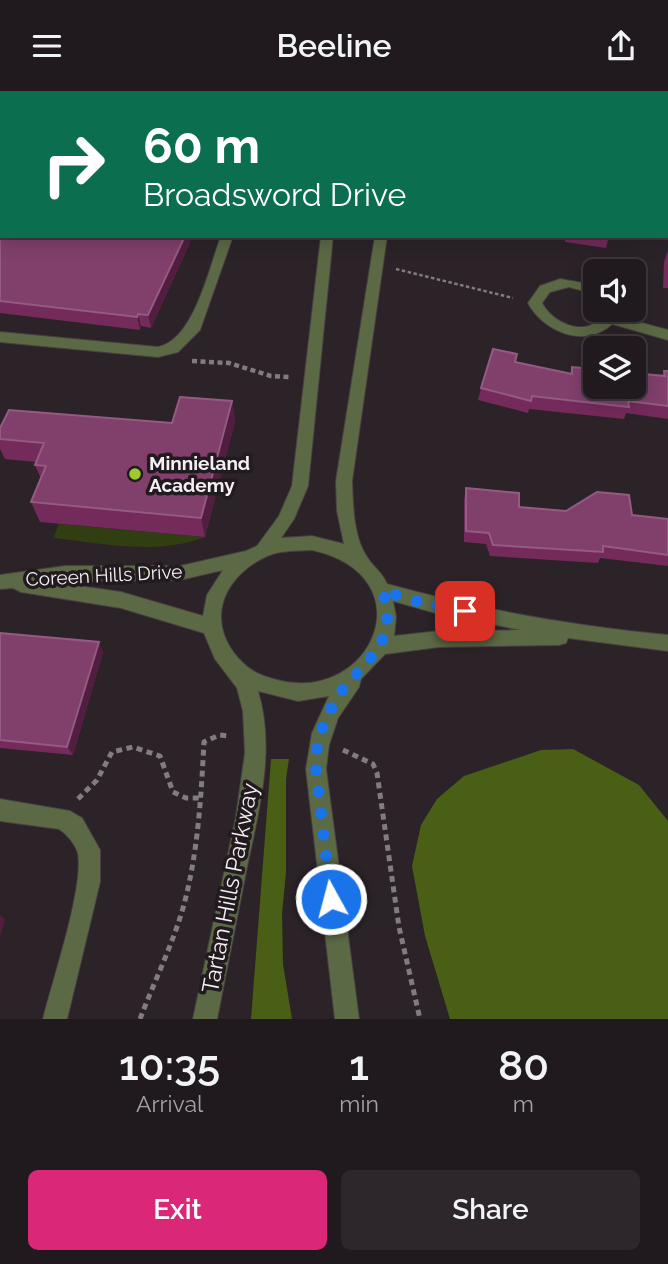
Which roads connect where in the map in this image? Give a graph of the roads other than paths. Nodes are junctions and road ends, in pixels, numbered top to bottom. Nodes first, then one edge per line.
1 (226, 238) edge
2 (327, 238) edge
3 (381, 238) edge
4 (583, 285) edge
5 (602, 322) edge
6 (632, 322) edge
7 (668, 335) edge
8 (0, 337) edge
9 (256, 553) junction
10 (358, 559) junction
11 (0, 582) edge
12 (383, 590) junction
13 (212, 627) junction
14 (597, 636) junction
15 (668, 643) edge
16 (381, 646) junction
17 (361, 670) junction
18 (242, 675) junction
19 (0, 810) edge
20 (55, 1019) edge
21 (205, 1019) edge
22 (347, 1019) edge

1 - 8 street
2 - 9 street
3 - 10 street
4 - 5 street
6 - 7 street
9 - 10 street
9 - 11 street, Coreen Hills Drive
9 - 13 street
10 - 12 street
11 - 13 street, Coreen Hills Drive
12 - 14 street
12 - 16 street, Tartan Hills Parkway
13 - 18 street, Tartan Hills Parkway
14 - 15 street
14 - 16 street
16 - 17 street, Tartan Hills Parkway
17 - 18 street, Tartan Hills Parkway
17 - 22 street, Tartan Hills Parkway
18 - 21 street, Tartan Hills Parkway
19 - 20 street

